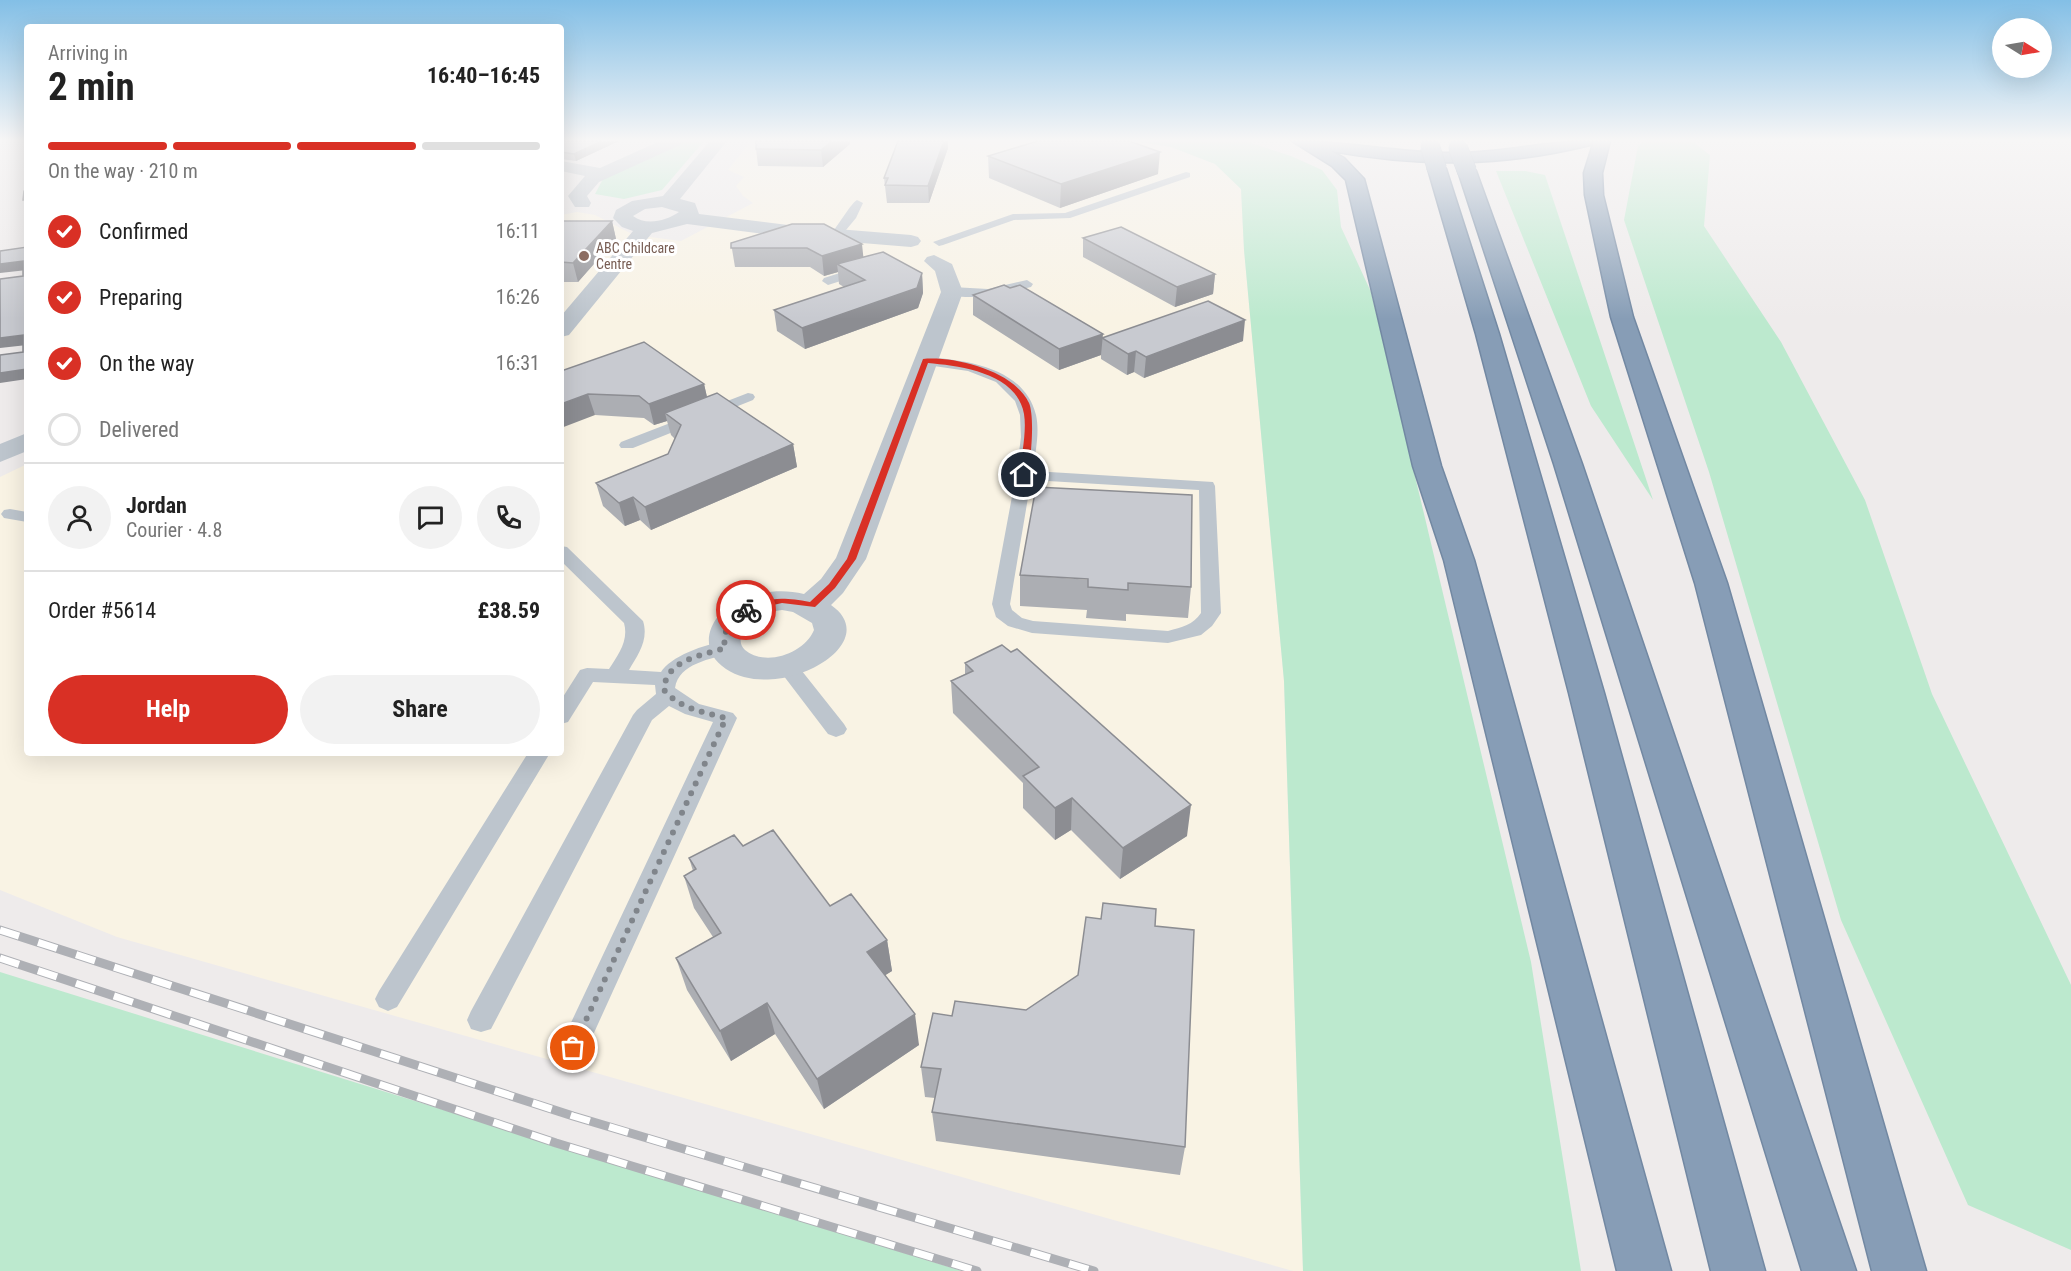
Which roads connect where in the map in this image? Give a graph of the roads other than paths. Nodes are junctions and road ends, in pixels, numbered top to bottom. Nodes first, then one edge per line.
1 (587, 200) edge
2 (1112, 200) edge
3 (1360, 200) edge
4 (1453, 200) edge
5 (1465, 200) edge
6 (1595, 200) edge
7 (668, 201) joint
8 (856, 203) dead end
9 (596, 204) junction
10 (564, 205) edge
11 (627, 210) junction
12 (685, 218) junction
13 (647, 226) junction
14 (837, 234) junction
15 (873, 237) junction
16 (911, 240) junction
17 (915, 256) junction
18 (873, 267) edge
19 (828, 281) dead end
20 (1027, 284) dead end
21 (952, 291) junction
22 (564, 326) edge
23 (925, 361) junction
24 (748, 397) dead end
25 (24, 442) edge
26 (627, 445) dead end
27 (0, 454) edge
28 (1024, 475) junction
29 (564, 554) edge
30 (812, 605) junction
31 (725, 648) junction
32 (787, 666) junction
33 (615, 676) junction
34 (666, 687) junction
35 (564, 712) edge
36 (836, 729) dead end
37 (537, 756) edge
38 (388, 999) dead end
39 (481, 1020) dead end
40 (573, 1048) dead end
41 (1644, 1271) edge
42 (1738, 1271) edge
43 (1829, 1271) edge
44 (1899, 1271) edge

1 - 9 street
2 - 17 lane
3 - 41 highway
4 - 42 highway
5 - 43 highway
6 - 44 highway
7 - 11 street
7 - 12 street
8 - 14 lane
9 - 10 street
9 - 11 street
11 - 13 street
12 - 13 street
12 - 14 street
13 - 22 street
14 - 15 street
15 - 16 street
15 - 17 street
16 - 17 street
16 - 17 street
17 - 21 street
18 - 19 lane
20 - 21 lane
21 - 23 street
23 - 28 lane
23 - 30 street
24 - 26 lane
25 - 27 street
28 - 28 lane
29 - 33 lane
30 - 31 street
30 - 32 street
31 - 32 street
31 - 34 lane
32 - 36 lane
33 - 34 lane
33 - 35 lane
34 - 39 lane
34 - 40 lane
37 - 38 lane

